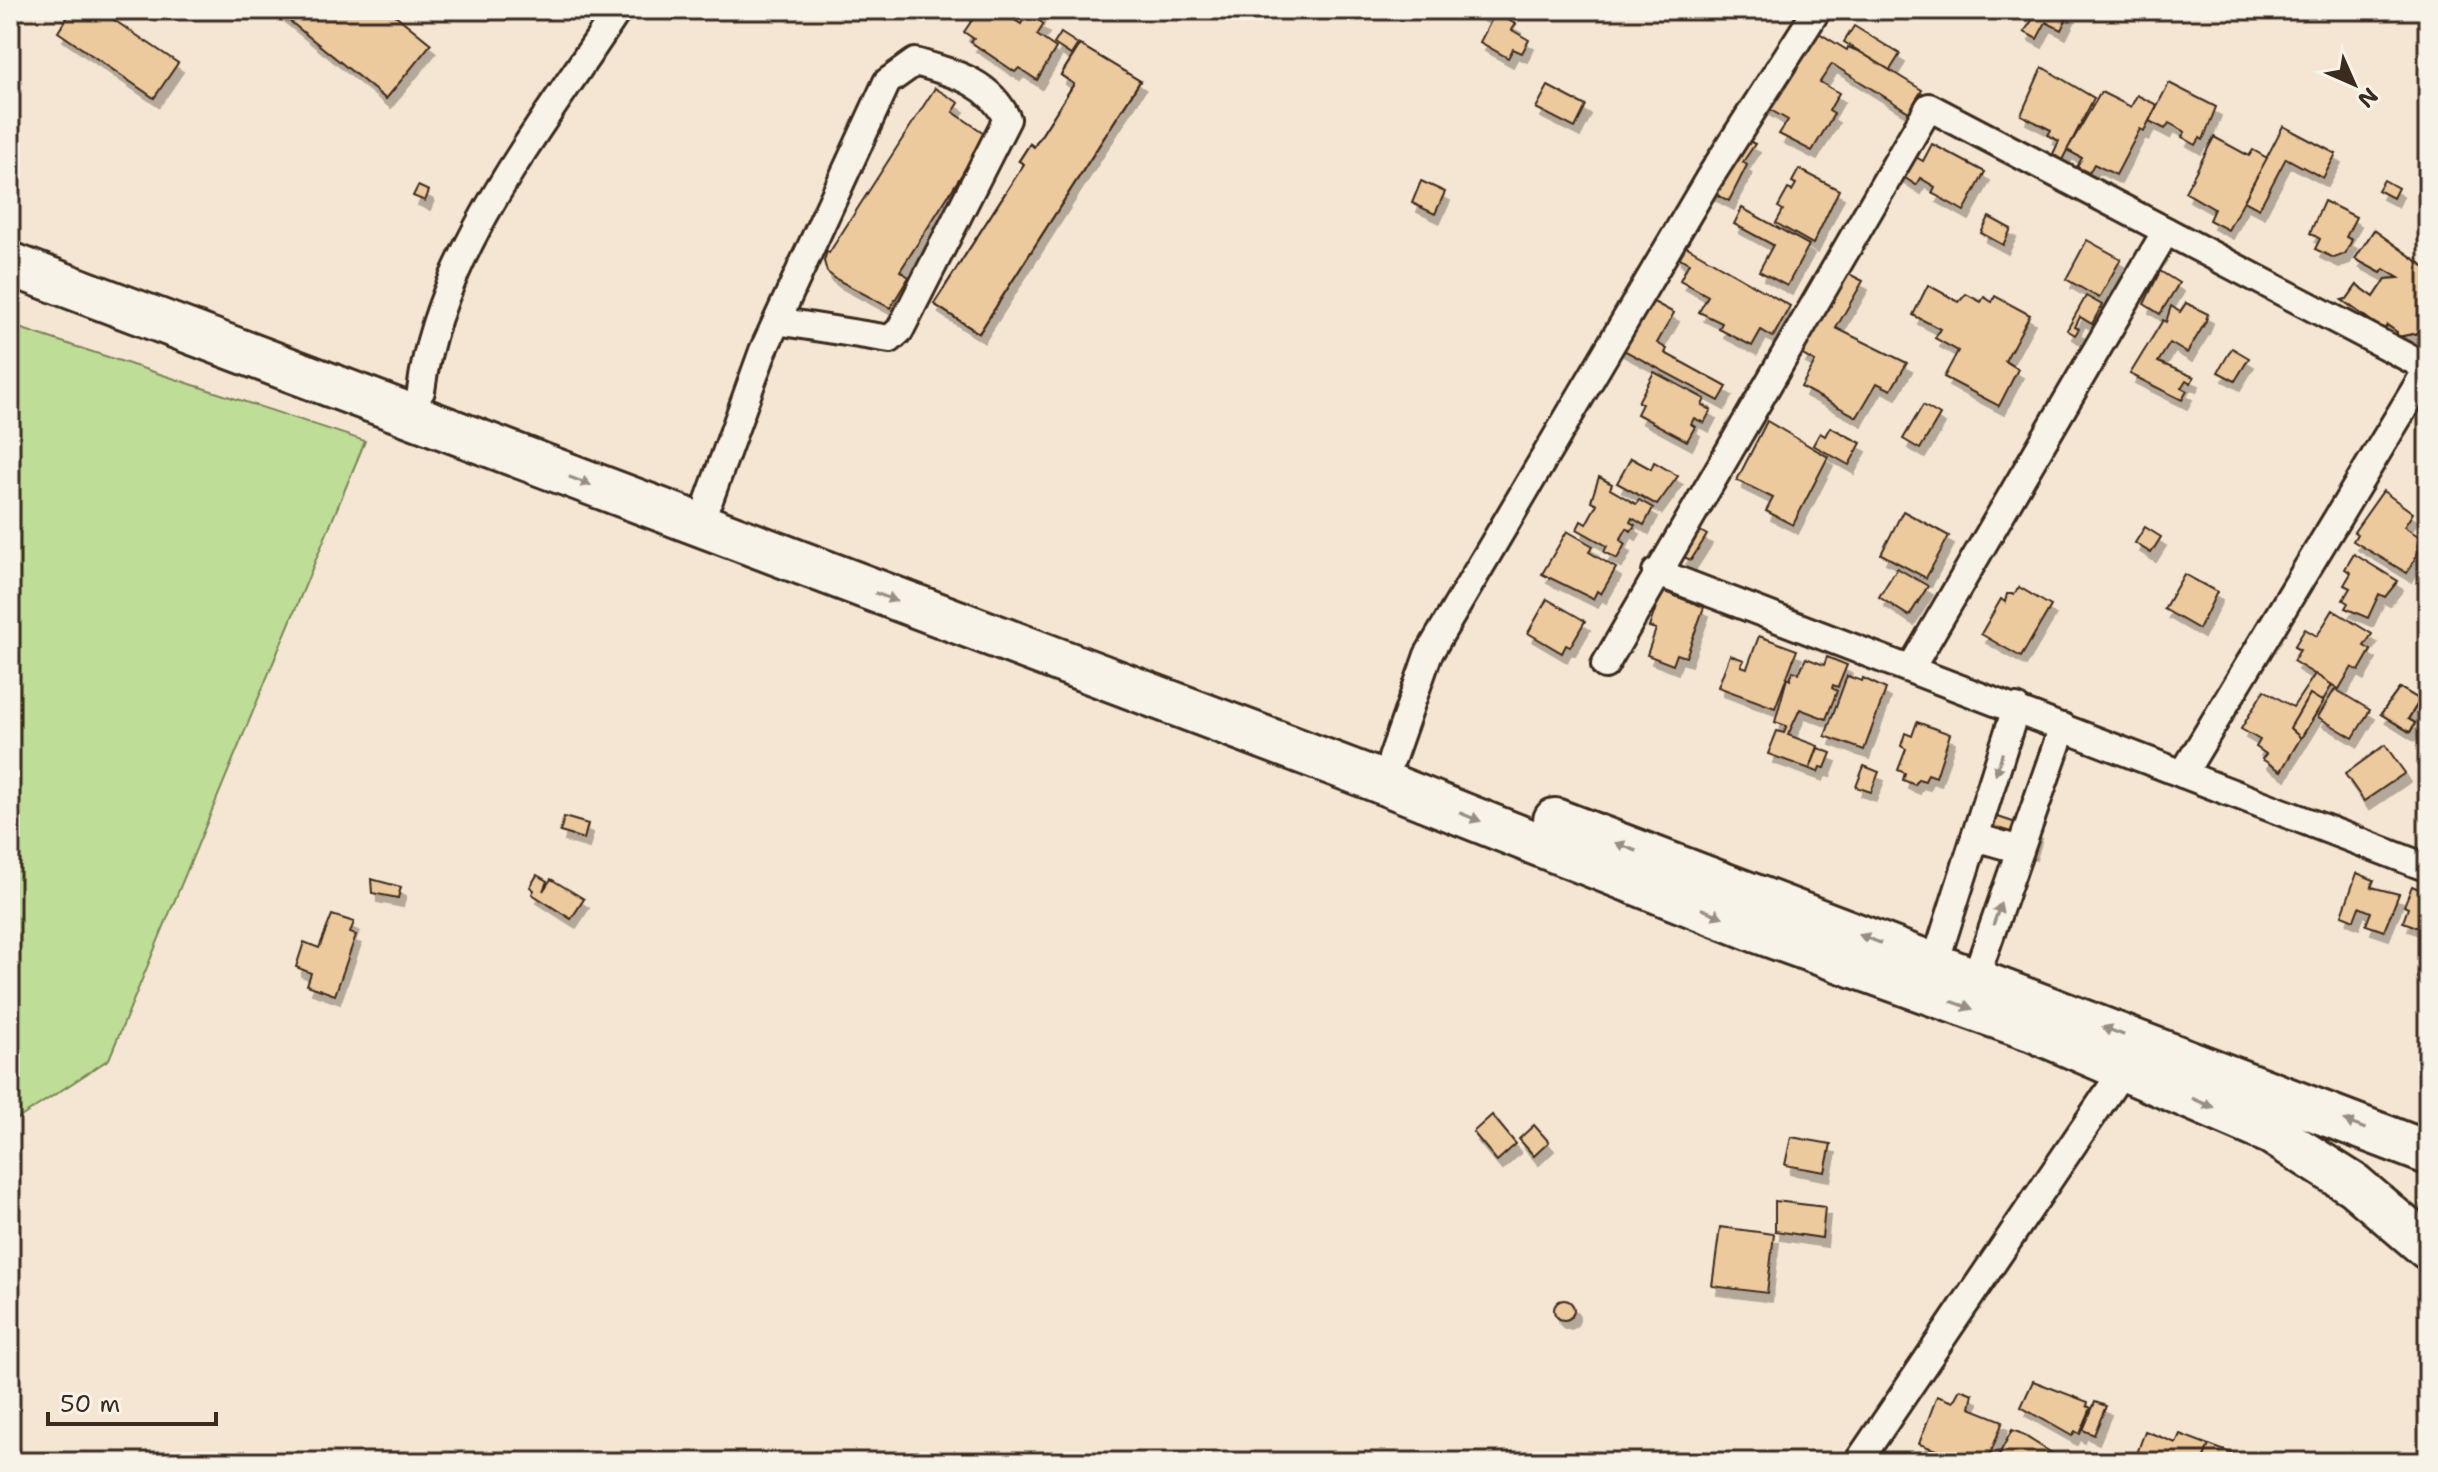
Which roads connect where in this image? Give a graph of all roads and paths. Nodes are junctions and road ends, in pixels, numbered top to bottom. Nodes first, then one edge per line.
1 (618, 10) edge
2 (1817, 10) edge
3 (2166, 231) junction
4 (10, 236) edge
5 (10, 264) edge
6 (777, 321) junction
7 (2428, 368) edge
8 (421, 391) junction
9 (709, 500) junction
10 (1656, 572) junction
11 (1605, 665) dead end
12 (1911, 668) junction
13 (2016, 708) junction
14 (2063, 727) junction
15 (1392, 758) junction
16 (2183, 774) junction
17 (1975, 837) junction
18 (2020, 850) junction
19 (2428, 868) edge
20 (1935, 963) junction
21 (1975, 979) junction
22 (2124, 1069) junction
23 (2428, 1153) edge
24 (2428, 1248) edge
25 (1858, 1462) edge

1 - 8 street
2 - 15 street
3 - 7 street
3 - 10 street
3 - 12 street
4 - 8 main road
5 -> 22 main road
6 - 6 street
6 - 9 street
7 - 16 street
8 - 9 main road
9 - 15 main road
10 - 11 street
10 - 12 street
12 - 13 street
13 - 14 street
13 -> 17 street
14 - 16 street
14 - 18 street
20 -> 15 main road
16 - 19 street
17 - 18 street
17 - 20 street
21 -> 18 street
20 - 21 main road
23 -> 21 main road
22 -> 24 main road
22 - 25 street

